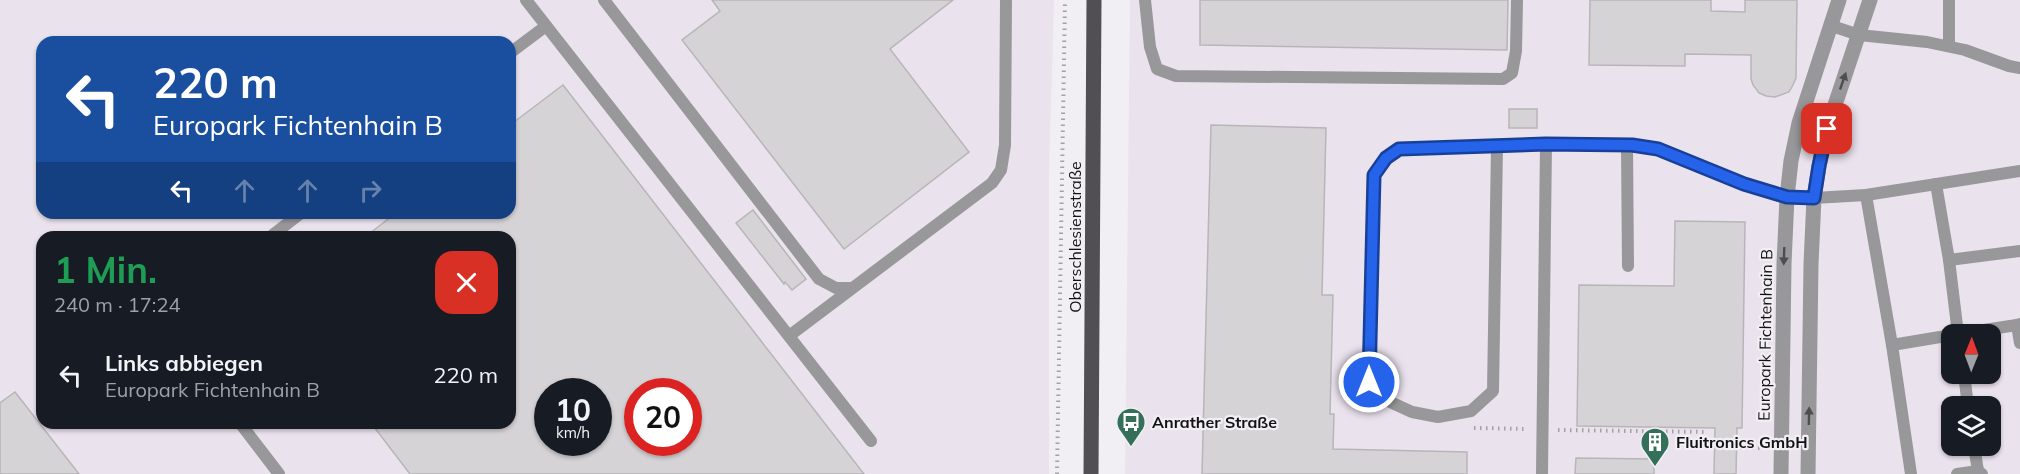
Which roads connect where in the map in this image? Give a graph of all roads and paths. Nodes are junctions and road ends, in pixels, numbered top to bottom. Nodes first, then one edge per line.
1 (526, 0) edge
2 (604, 0) edge
3 (1006, 0) edge
4 (1065, 0) edge
5 (1094, 0) edge
6 (1145, 0) edge
7 (1517, 0) edge
8 (1839, 0) edge
9 (1870, 0) edge
10 (1949, 0) edge
11 (546, 26) junction
12 (1832, 26) junction
13 (1859, 35) junction
14 (1949, 46) junction
15 (516, 48) edge
16 (2020, 68) edge
17 (1546, 144) junction
18 (1627, 145) junction
19 (1497, 147) junction
20 (2020, 171) edge
21 (1936, 184) junction
22 (1866, 195) junction
23 (1787, 197) junction
24 (1814, 198) junction
25 (293, 219) edge
26 (278, 231) edge
27 (2020, 251) edge
28 (1949, 260) junction
29 (1628, 266) dead end
30 (852, 288) junction
31 (1956, 324) edge
32 (2018, 324) edge
33 (2001, 327) edge
34 (789, 336) junction
35 (1941, 337) edge
36 (2020, 343) edge
37 (1892, 345) junction
38 (1467, 428) dead end
39 (245, 429) edge
40 (1543, 430) junction
41 (1707, 432) dead end
42 (871, 441) dead end
43 (1740, 448) dead end
44 (1781, 448) junction
45 (1976, 456) edge
46 (1980, 472) edge
47 (279, 474) edge
48 (1057, 474) edge
49 (1091, 474) edge
50 (1542, 474) edge
51 (1781, 474) edge
52 (1808, 474) edge
53 (1911, 474) edge
54 (1957, 474) edge

1 - 11 lane
2 - 30 lane
3 - 30 lane
4 - 48 path
5 - 49 main road, Oberschlesienstraße
6 - 7 lane
8 - 12 street, Europark Fichtenhain B
9 - 13 street
10 - 14 lane
11 - 15 lane
11 - 34 lane
12 - 13 lane
12 - 23 street, Europark Fichtenhain B
13 - 14 lane
24 -> 13 street
14 - 16 lane
17 - 18 lane
17 - 19 lane
17 - 40 lane
18 - 23 lane
18 - 29 lane
19 - 19 lane
20 - 21 lane
21 - 22 lane
21 - 28 lane
22 - 24 lane
22 - 37 lane
23 - 24 street
23 -> 44 street, Europark Fichtenhain B
52 -> 24 street
25 - 26 lane
27 - 28 lane
28 - 31 lane
30 - 34 lane
32 - 33 lane
32 - 36 lane
34 - 42 lane
35 - 37 lane
37 - 53 lane
38 - 40 path
39 - 47 lane
40 - 41 path
40 - 50 lane
43 - 44 path
44 - 51 street, Europark Fichtenhain B
45 - 46 lane
46 - 54 lane

